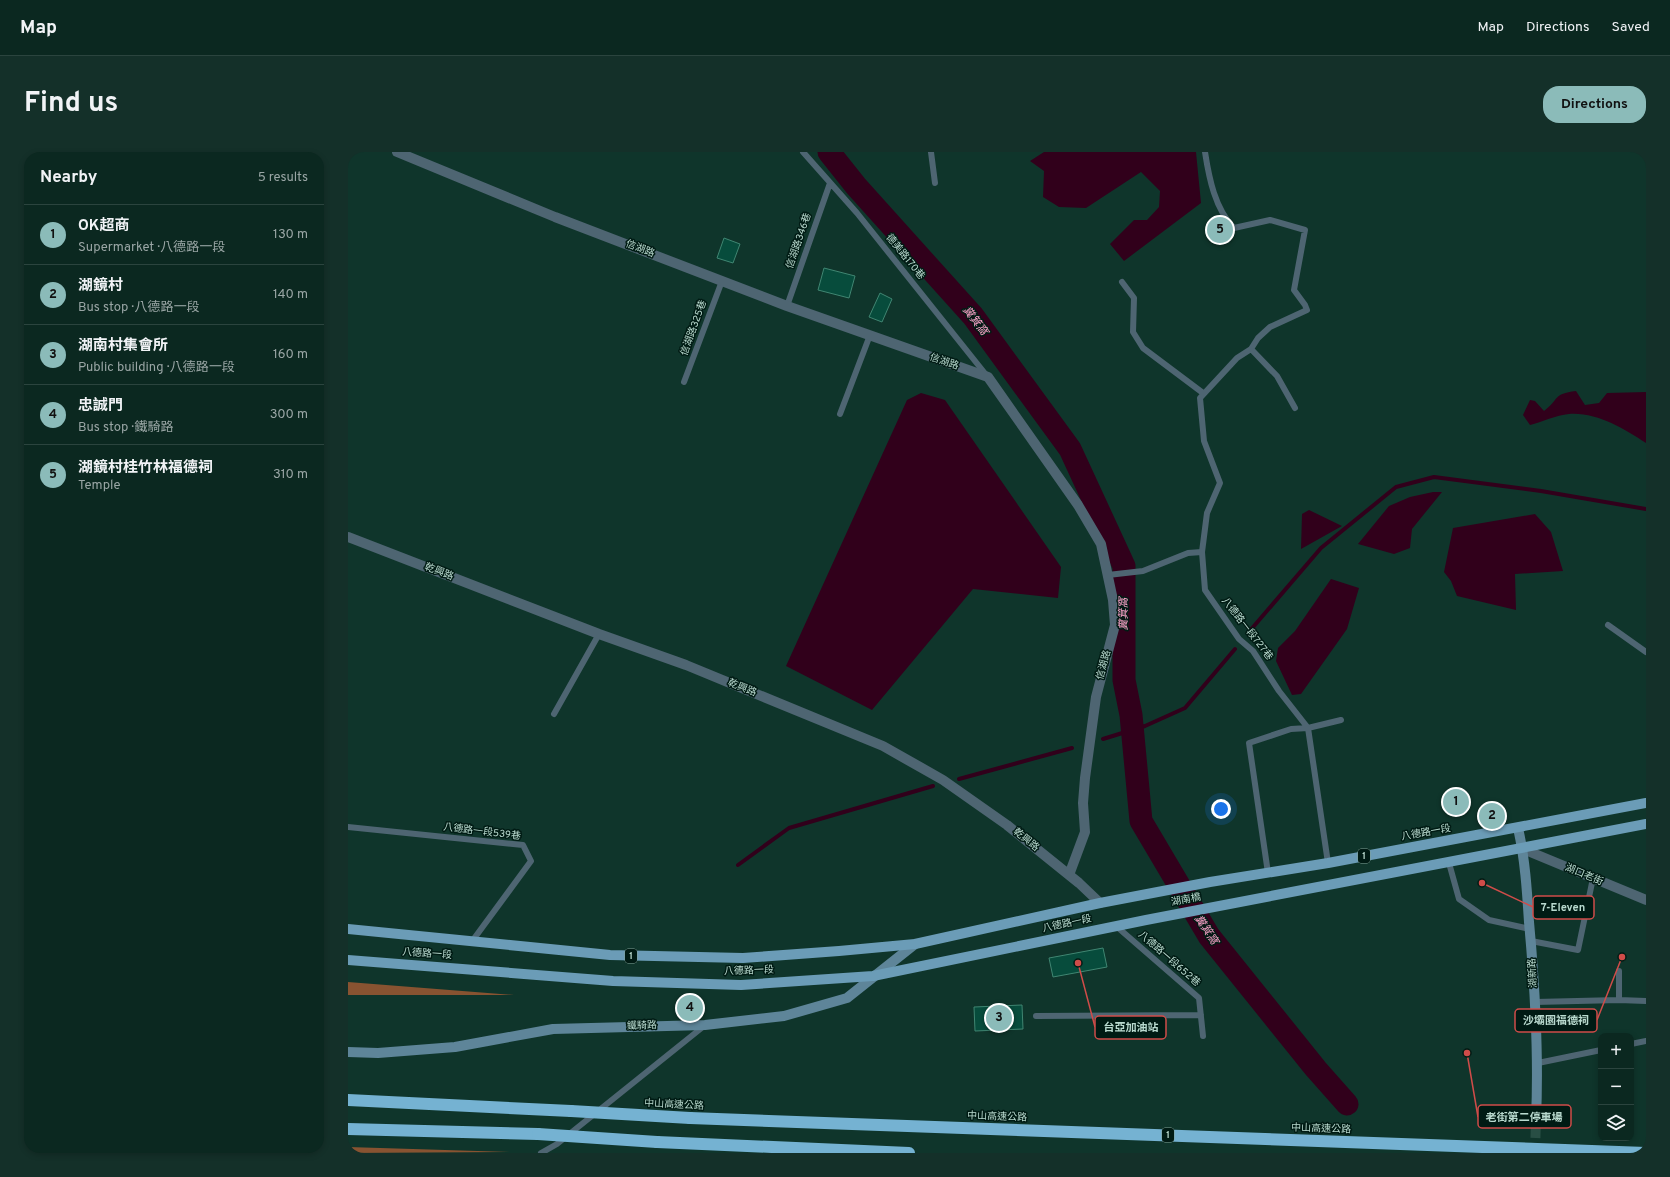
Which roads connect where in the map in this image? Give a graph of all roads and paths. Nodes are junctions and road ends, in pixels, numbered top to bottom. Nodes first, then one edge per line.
1 (396, 152) edge
2 (802, 152) edge
3 (931, 152) edge
4 (1205, 152) edge
5 (830, 183) junction
6 (935, 183) dead end
7 (722, 281) junction
8 (1122, 282) dead end
9 (787, 306) junction
10 (870, 335) junction
11 (1250, 349) junction
12 (988, 377) junction
13 (684, 382) dead end
14 (1203, 393) junction
15 (1294, 408) dead end
16 (840, 414) dead end
17 (348, 537) edge
18 (1202, 552) junction
19 (1108, 575) junction
20 (1608, 626) dead end
21 (600, 634) junction
22 (1646, 652) edge
23 (554, 714) dead end
24 (1341, 720) dead end
25 (1308, 728) junction
26 (1646, 803) edge
27 (1646, 824) edge
28 (348, 828) edge
29 (1518, 828) junction
30 (1523, 849) junction
31 (1328, 863) junction
32 (1449, 863) junction
33 (1268, 872) junction
34 (1069, 875) junction
35 (1593, 878) junction
36 (1210, 882) joint
37 (1135, 898) joint
38 (1646, 900) edge
39 (1100, 903) junction
40 (1146, 920) joint
41 (1116, 926) junction
42 (348, 929) edge
43 (1530, 929) junction
44 (473, 940) junction
45 (1531, 941) junction
46 (915, 944) junction
47 (348, 960) edge
48 (1619, 971) dead end
49 (873, 976) junction
50 (1619, 1000) junction
51 (1646, 1001) edge
52 (1535, 1002) junction
53 (1201, 1015) junction
54 (1036, 1016) dead end
55 (705, 1025) junction
56 (1203, 1036) dead end
57 (1646, 1041) edge
58 (1634, 1043) edge
59 (1598, 1051) edge
60 (348, 1052) edge
61 (1538, 1063) junction
62 (348, 1100) edge
63 (1536, 1119) tunnel mouth
64 (348, 1129) edge
65 (541, 1153) edge
66 (908, 1153) edge
67 (1646, 1153) edge

1 - 7 street, 信湖路
2 - 5 lane, 德美路170巷
3 - 6 lane
4 - 11 lane
5 - 9 lane, 信湖路346巷
5 - 12 lane, 德美路170巷
7 - 9 street, 信湖路
7 - 13 lane, 信湖路325巷
8 - 14 lane
9 - 10 street, 信湖路
10 - 12 street, 信湖路
10 - 16 lane
11 - 14 lane
11 - 15 lane
12 - 19 street, 信湖路
14 - 18 lane, 八德路一段727巷
17 - 21 street, 乾興路
18 - 19 lane
18 - 25 lane, 八德路一段727巷
19 - 34 street, 信湖路
20 - 22 lane
21 - 23 lane
21 - 34 street, 乾興路
24 - 25 lane
25 - 31 lane, 八德路一段727巷
25 - 33 lane
26 - 29 main road, 八德路一段 / 1
27 - 30 main road, 1
28 - 44 lane, 八德路一段539巷
29 - 30 main road, 湖新路
29 - 31 main road, 八德路一段 / 1
30 - 32 main road, 1
30 - 35 street, 湖口老街
30 - 43 main road, 湖新路
31 - 33 main road, 八德路一段 / 1
32 - 40 main road, 湖南橋 / 1
32 - 43 lane
33 - 36 main road, 八德路一段 / 1
34 - 39 street, 乾興路
35 - 38 street, 湖口老街
35 - 45 lane
36 - 37 main road, 湖南橋 / 1
37 - 39 main road, 八德路一段 / 1
39 - 46 main road, 八德路一段 / 1
40 - 41 main road, 八德路一段 / 1
41 - 49 main road, 八德路一段 / 1
41 - 53 lane, 八德路一段652巷
42 - 44 main road, 八德路一段 / 1
43 - 45 main road, 湖新路
44 - 46 main road, 八德路一段 / 1
45 - 52 main road, 湖新路
46 - 49 main road, 鐵騎路
47 - 49 main road, 八德路一段 / 1
48 - 50 lane
49 - 55 main road, 鐵騎路
50 - 51 lane
50 - 52 lane
52 - 61 main road, 湖新路
53 - 54 lane
53 - 56 lane, 八德路一段652巷
55 - 60 main road, 鐵騎路
55 - 65 lane
57 - 58 lane
59 - 61 lane
61 - 63 main road, 湖新路
62 - 67 highway, 中山高速公路 / 1, bridge
64 - 66 highway, bridge

